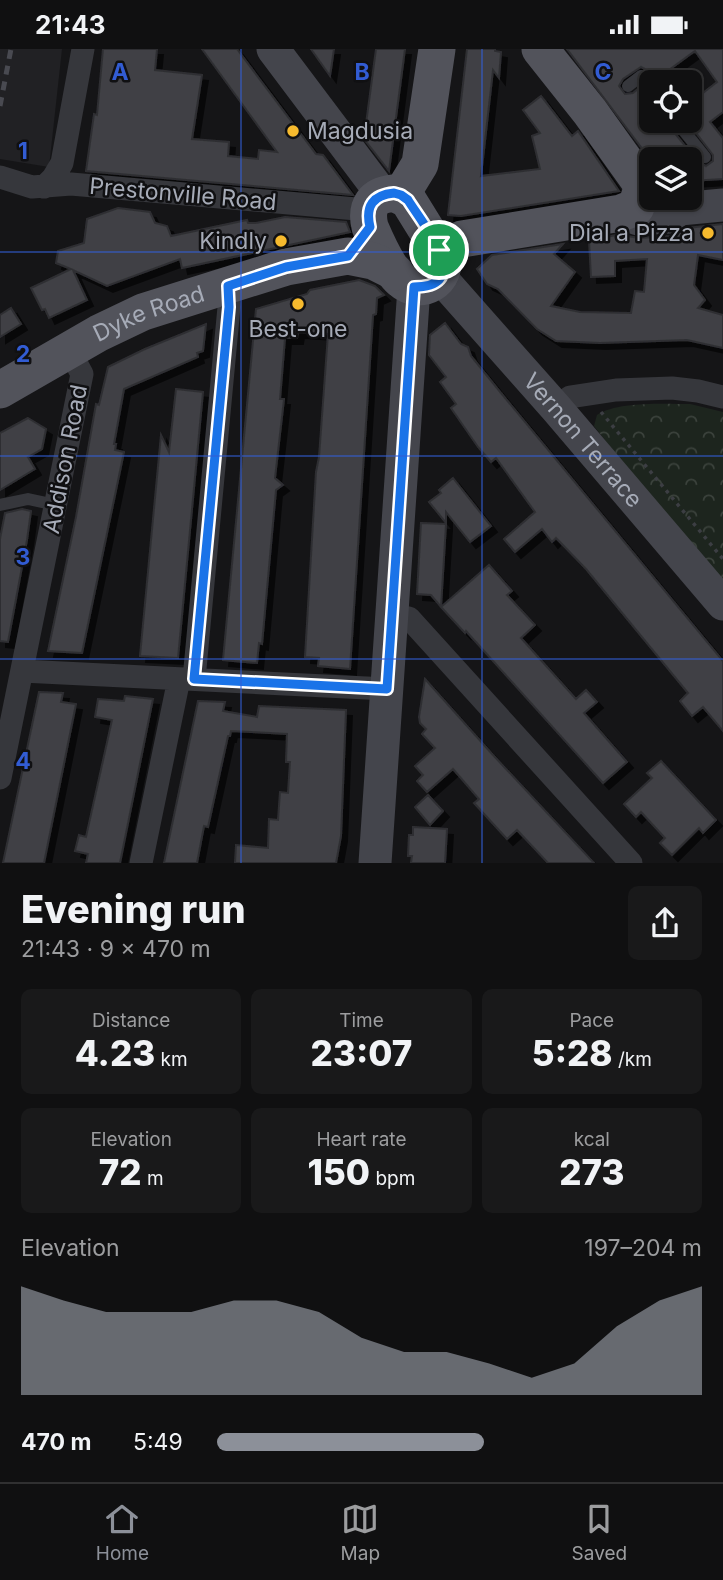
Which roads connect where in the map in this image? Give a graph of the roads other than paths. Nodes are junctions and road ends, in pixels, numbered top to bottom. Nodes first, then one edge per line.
1 (83, 49) edge
2 (273, 49) edge
3 (437, 49) edge
4 (540, 49) edge
5 (639, 78) edge
6 (628, 86) dead end
7 (686, 133) edge
8 (705, 157) dead end
9 (0, 177) edge
10 (639, 180) edge
11 (44, 187) junction
12 (639, 203) edge
13 (702, 204) edge
14 (723, 205) edge
15 (380, 206) junction
16 (348, 256) junction
17 (422, 271) junction
18 (228, 286) junction
19 (69, 349) junction
20 (0, 390) edge
21 (723, 397) edge
22 (556, 408) junction
23 (0, 505) edge
24 (56, 505) junction
25 (723, 604) edge
26 (392, 615) junction
27 (22, 671) junction
28 (187, 679) junction
29 (387, 689) junction
30 (0, 778) edge
31 (141, 863) edge
32 (375, 863) edge
33 (631, 863) edge

1 - 11 street
2 - 15 main road
3 - 15 main road
4 - 10 main road
5 - 6 lane
7 - 8 lane
9 - 11 street, Prestonville Road
11 - 15 street, Prestonville Road
12 - 17 main road
13 - 14 main road
15 - 16 main road
15 - 17 main road
15 - 17 main road
16 - 17 main road, Dyke Road
16 - 18 main road, Dyke Road
17 - 22 main road, Vernon Terrace
17 - 26 main road
18 - 19 main road, Dyke Road
18 - 28 street
19 - 20 main road, Dyke Road
19 - 24 street, Addison Road
21 - 22 street
22 - 25 main road, Vernon Terrace
23 - 24 lane
24 - 27 street, Addison Road
26 - 29 main road
26 - 33 street
27 - 28 street
27 - 30 street, Addison Road
28 - 29 street
28 - 31 street
29 - 32 main road

